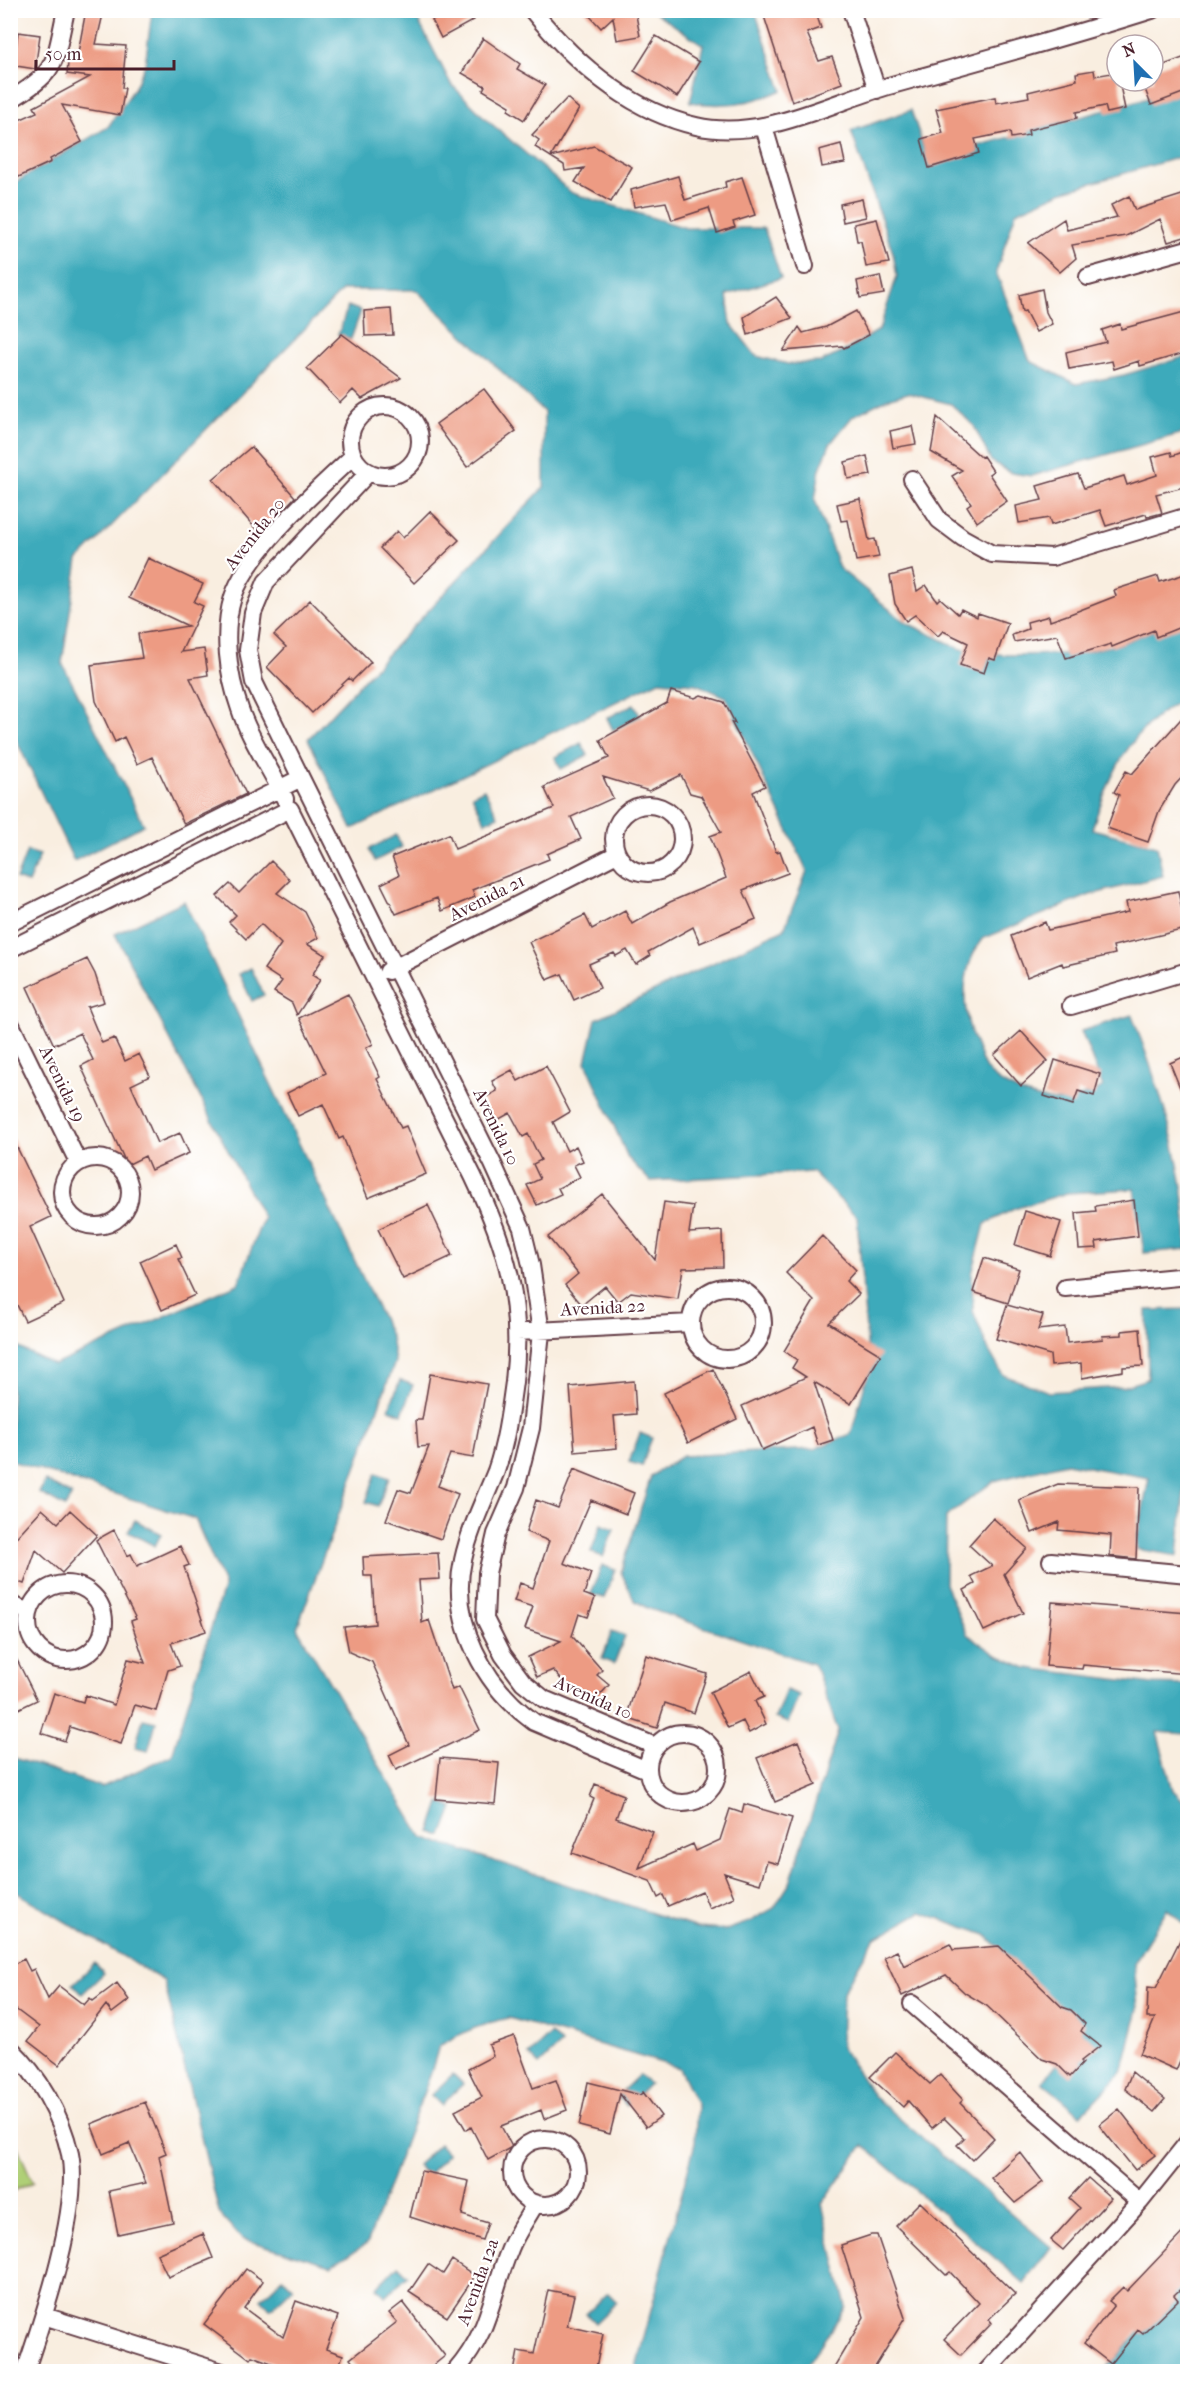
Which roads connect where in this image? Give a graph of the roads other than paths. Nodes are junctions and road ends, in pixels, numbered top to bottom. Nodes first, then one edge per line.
1 (66, 10) edge
2 (532, 10) edge
3 (851, 10) edge
4 (1152, 10) edge
5 (876, 90) junction
6 (10, 100) edge
7 (764, 127) junction
8 (1188, 249) edge
9 (806, 266) dead end
10 (1088, 277) dead end
11 (353, 456) junction
12 (369, 472) junction
13 (912, 479) dead end
14 (1188, 516) edge
15 (301, 778) junction
16 (280, 789) junction
17 (312, 798) junction
18 (290, 809) junction
19 (617, 854) junction
20 (122, 868) junction
21 (132, 888) junction
22 (10, 923) edge
23 (10, 949) edge
24 (397, 966) junction
25 (1188, 971) edge
26 (375, 978) junction
27 (1071, 1006) dead end
28 (10, 1023) edge
29 (78, 1162) junction
30 (1188, 1276) edge
31 (1065, 1288) dead end
32 (691, 1323) junction
33 (517, 1332) junction
34 (542, 1332) junction
35 (1051, 1561) dead end
36 (1188, 1574) edge
37 (10, 1604) edge
38 (29, 1612) junction
39 (655, 1746) junction
40 (647, 1770) junction
41 (912, 2004) dead end
42 (10, 2048) edge
43 (1188, 2142) edge
44 (1140, 2202) junction
45 (535, 2204) junction
46 (44, 2316) junction
47 (25, 2372) edge
48 (222, 2372) edge
49 (455, 2372) edge
50 (986, 2372) edge

1 - 6 street
2 - 7 street
3 - 5 street
4 - 5 street
5 - 7 street
7 - 9 street
8 - 10 street
11 - 12 street
11 - 12 street
11 - 16 street, Avenida 20
12 - 15 street
13 - 14 street
15 - 16 street
15 - 17 street, Avenida 10
16 - 18 street, Avenida 20
16 - 20 street
17 - 18 street
17 - 24 street, Avenida 10
18 - 21 street
18 - 26 street
19 - 19 street
19 - 24 street, Avenida 21
20 - 21 street
20 - 22 street
21 - 23 street
24 - 26 street, Avenida 21
24 - 34 street, Avenida 10
25 - 27 street
26 - 33 street
28 - 29 street, Avenida 19
29 - 29 street
30 - 31 street
32 - 32 street
32 - 34 street, Avenida 22
33 - 34 street, Avenida 22
33 - 40 street
34 - 39 street, Avenida 10
35 - 36 street
37 - 38 street
38 - 38 street
39 - 40 street
39 - 40 street
41 - 44 street
42 - 46 street
43 - 44 street
44 - 50 street
45 - 45 street
45 - 49 street, Avenida 12a
46 - 47 street
46 - 48 street

